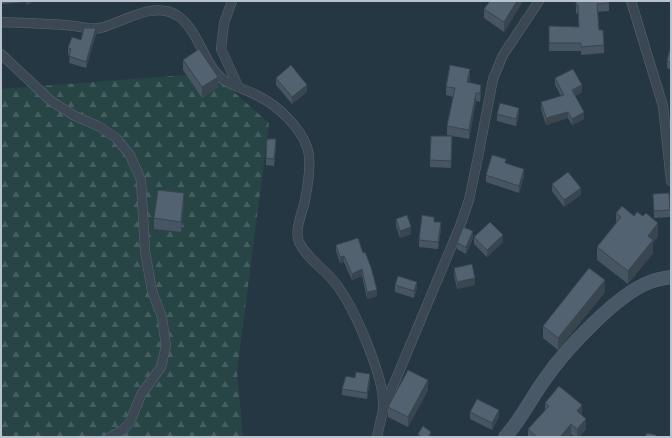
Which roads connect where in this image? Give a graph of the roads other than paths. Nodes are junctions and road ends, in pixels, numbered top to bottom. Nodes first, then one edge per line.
1 (232, 1) edge
2 (538, 1) edge
3 (631, 1) edge
4 (1, 22) edge
5 (1, 54) edge
6 (238, 86) junction
7 (671, 181) edge
8 (671, 277) edge
9 (383, 410) junction
10 (110, 437) edge
11 (377, 437) edge
12 (505, 437) edge

1 - 6 street
2 - 9 street
3 - 7 street
4 - 6 street
5 - 10 street
6 - 9 street
8 - 12 main road
9 - 11 street

